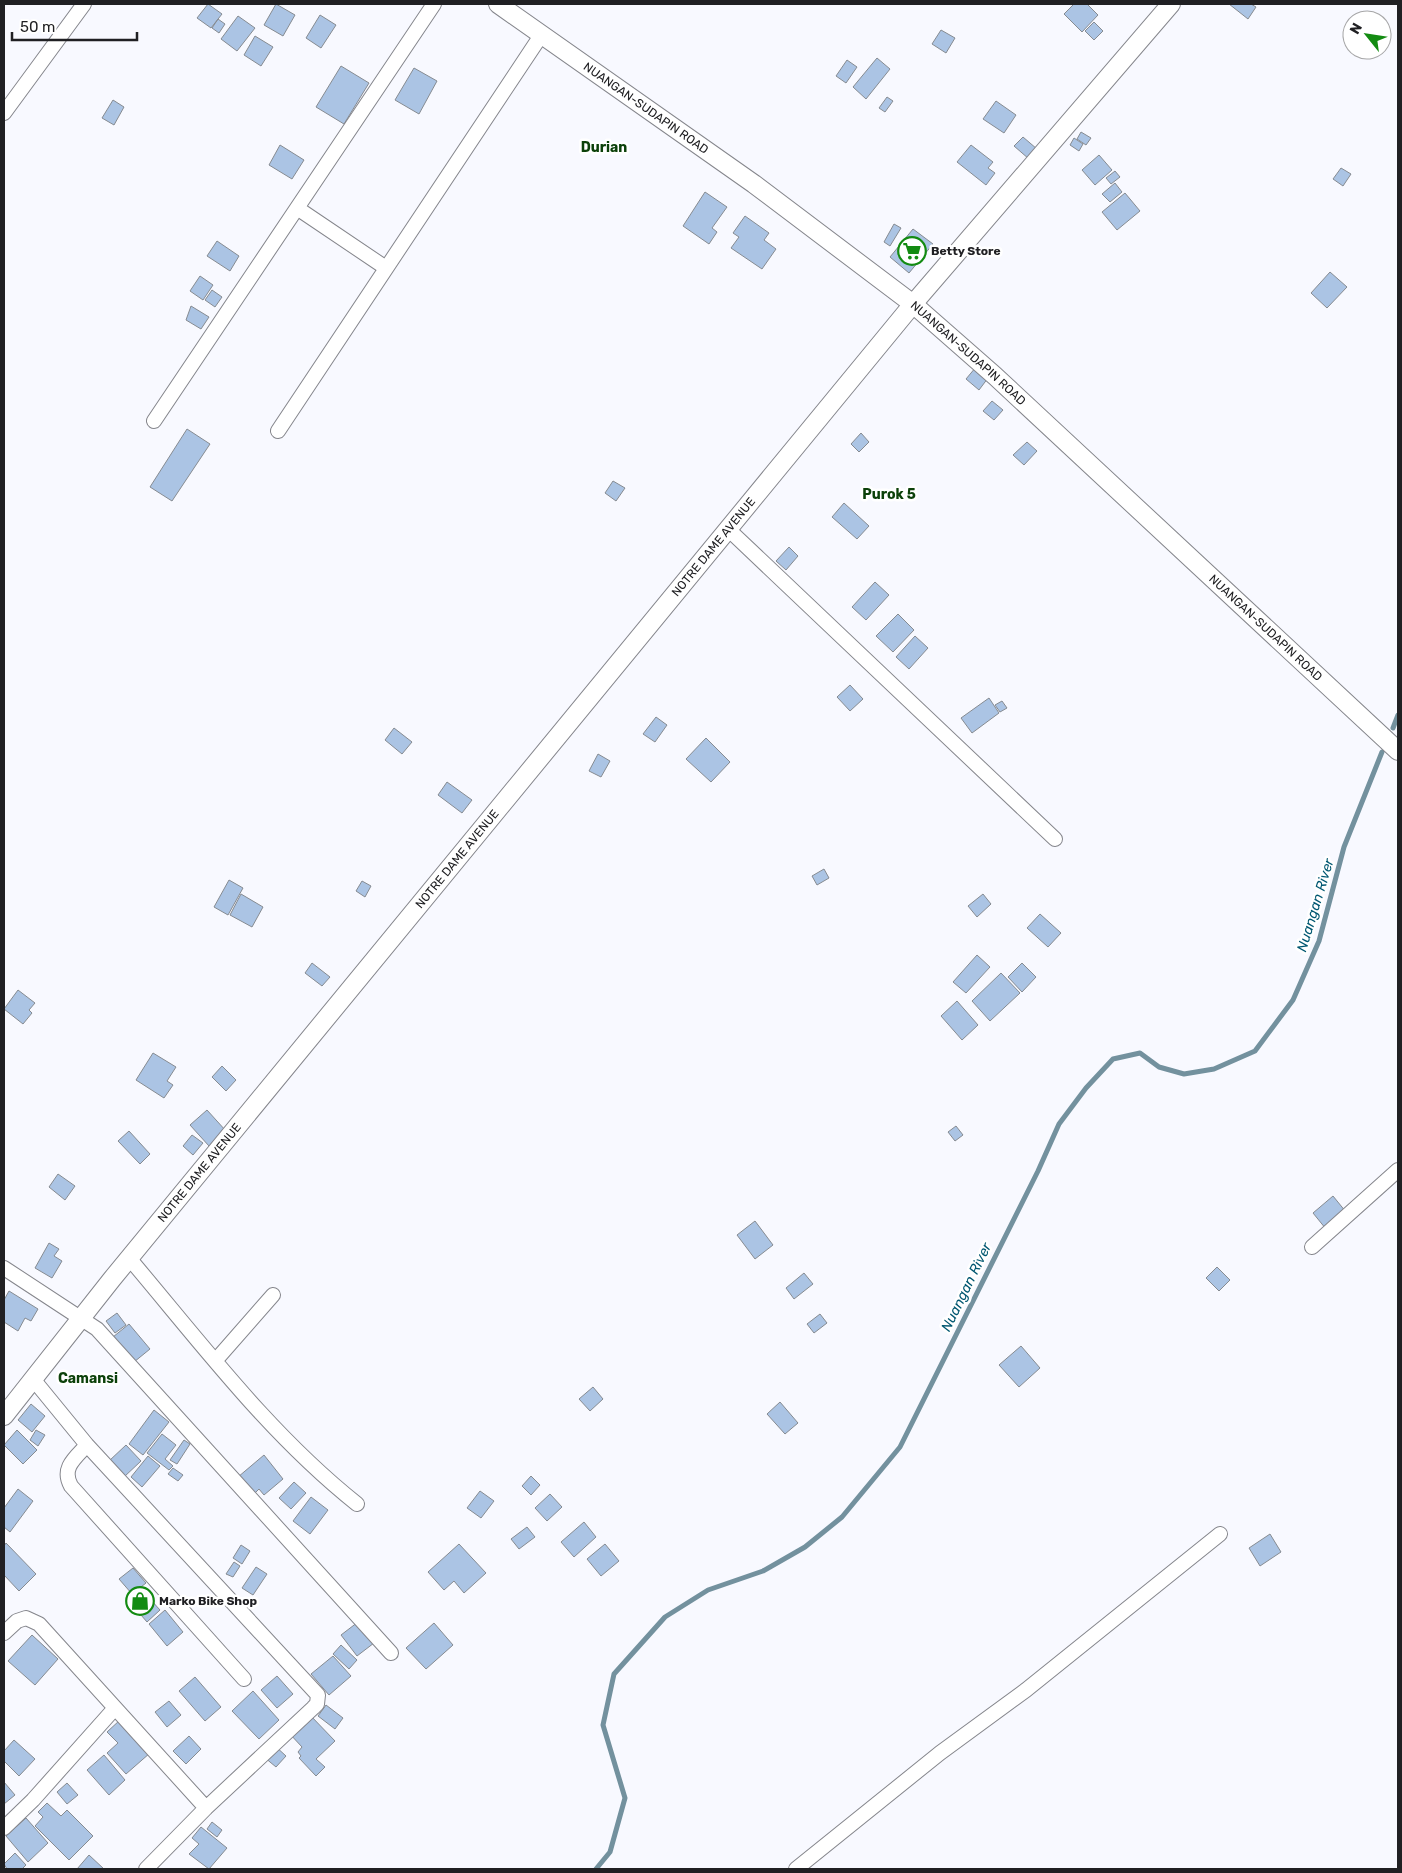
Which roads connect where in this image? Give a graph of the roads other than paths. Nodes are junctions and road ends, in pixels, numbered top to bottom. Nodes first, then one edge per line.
1 (84, 4) edge
2 (434, 4) edge
3 (498, 4) edge
4 (1171, 4) edge
5 (542, 34) junction
6 (4, 113) edge
7 (297, 208) junction
8 (386, 268) junction
9 (913, 304) junction
10 (154, 421) dead end
11 (278, 431) dead end
12 (728, 529) junction
13 (1398, 751) edge
14 (1055, 839) dead end
15 (1398, 1170) edge
16 (1312, 1247) dead end
17 (129, 1258) junction
18 (4, 1268) edge
19 (273, 1295) dead end
20 (81, 1318) junction
21 (216, 1360) junction
22 (33, 1379) junction
23 (4, 1416) edge
24 (87, 1445) junction
25 (357, 1504) dead end
26 (1220, 1534) dead end
27 (4, 1634) edge
28 (391, 1652) dead end
29 (244, 1679) dead end
30 (115, 1708) junction
31 (206, 1808) junction
32 (4, 1828) edge
33 (146, 1869) edge
34 (796, 1869) edge

1 - 6 street
2 - 7 street
3 - 5 street, NUANGAN-SUDAPIN ROAD
4 - 9 street, NOTRE DAME AVENUE
5 - 8 street
5 - 9 street, NUANGAN-SUDAPIN ROAD
7 - 8 street
7 - 10 street
8 - 11 street
9 - 12 street, NOTRE DAME AVENUE
9 - 13 street, NUANGAN-SUDAPIN ROAD
12 - 14 street
12 - 17 street, NOTRE DAME AVENUE
15 - 16 street
17 - 20 street, NOTRE DAME AVENUE
17 - 21 street
18 - 20 street
19 - 21 street
20 - 22 street, NOTRE DAME AVENUE
20 - 28 street
21 - 25 street
22 - 23 street, NOTRE DAME AVENUE
22 - 24 street
24 - 29 street
24 - 31 street
26 - 34 street
27 - 30 street
30 - 31 street
30 - 32 street
31 - 33 street

